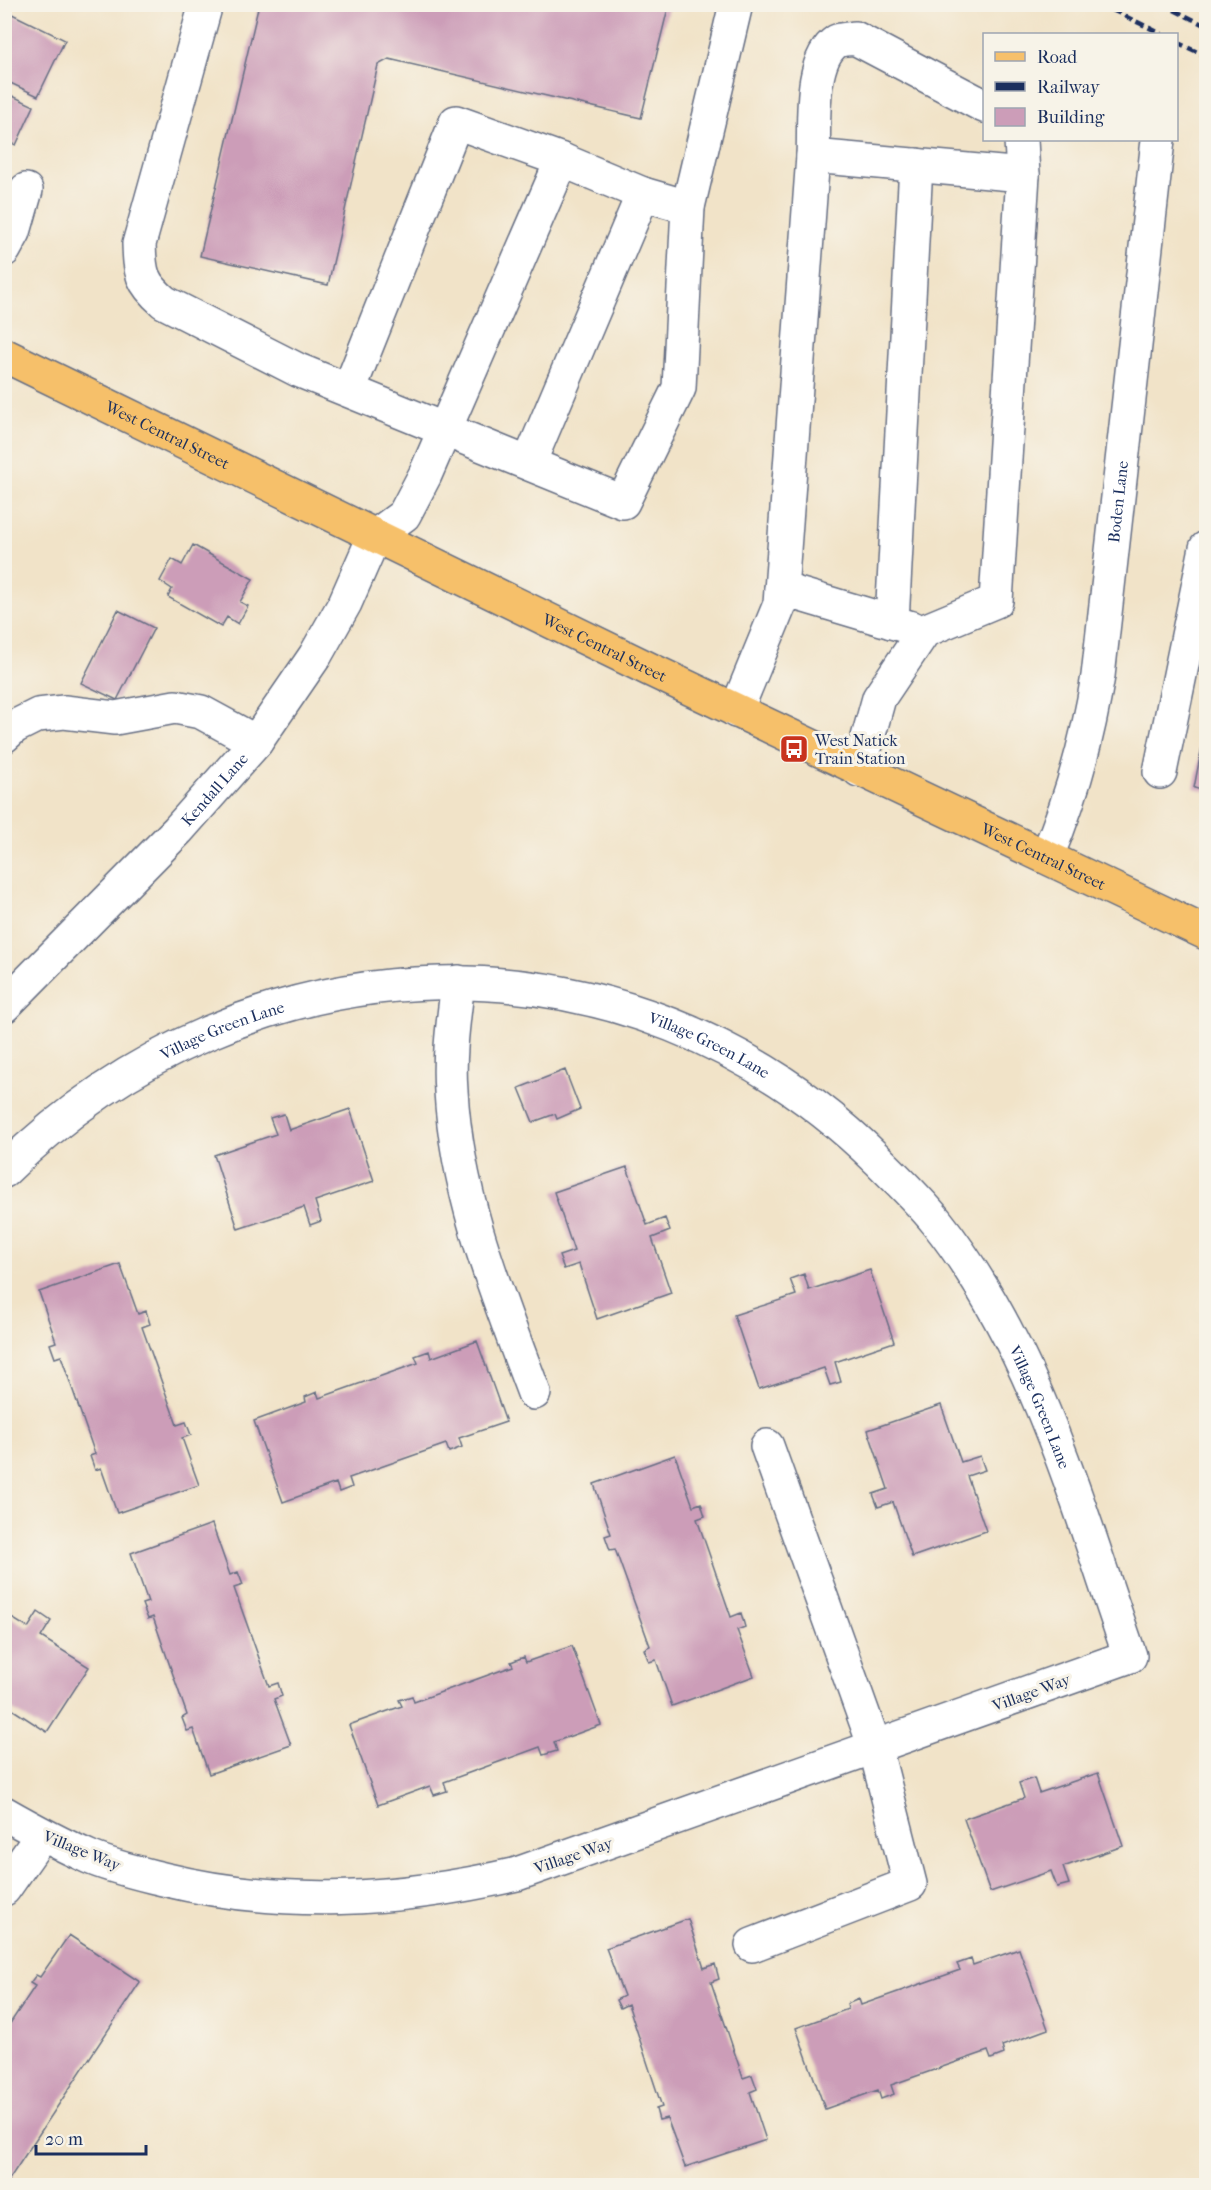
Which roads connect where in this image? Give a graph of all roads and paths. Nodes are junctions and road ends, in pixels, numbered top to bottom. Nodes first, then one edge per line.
1 (206, 4) edge
2 (736, 4) edge
3 (983, 105) edge
4 (1022, 141) edge
5 (1158, 141) edge
6 (813, 156) junction
7 (562, 160) junction
8 (916, 165) junction
9 (1023, 175) junction
10 (27, 190) dead end
11 (643, 194) junction
12 (688, 207) junction
13 (4, 250) edge
14 (4, 355) edge
15 (349, 390) junction
16 (443, 428) junction
17 (529, 463) junction
18 (374, 537) junction
19 (1206, 548) edge
20 (781, 589) junction
21 (892, 622) junction
22 (924, 631) junction
23 (736, 711) junction
24 (4, 736) edge
25 (256, 742) junction
26 (859, 770) junction
27 (1160, 772) dead end
28 (1047, 856) junction
29 (1206, 933) edge
30 (458, 982) junction
31 (4, 1006) edge
32 (4, 1171) edge
33 (534, 1393) dead end
34 (767, 1446) dead end
35 (1130, 1656) joint
36 (875, 1748) junction
37 (4, 1813) edge
38 (42, 1835) junction
39 (4, 1889) edge
40 (752, 1945) dead end

1 - 15 street
2 - 12 street
3 - 6 street
4 - 9 street
5 - 28 street, Boden Lane
6 - 8 street
6 - 20 street
7 - 11 street
7 - 15 street
7 - 16 street
8 - 9 street
8 - 21 street
9 - 22 street
10 - 13 street
11 - 12 street
11 - 17 street
12 - 17 street
14 - 18 main road, West Central Street
15 - 16 street
16 - 17 street
16 - 18 street
18 - 23 main road, West Central Street
18 - 25 street, Kendall Lane
19 - 27 street
20 - 21 street
20 - 23 street
21 - 22 street
22 - 26 street
23 - 26 main road, West Central Street
24 - 25 street
25 - 31 street, Kendall Lane
26 - 28 main road, West Central Street
28 - 29 main road, West Central Street
30 - 32 street, Village Green Lane
30 - 33 street
30 - 35 street, Village Green Lane
34 - 36 street
35 - 36 street, Village Way
36 - 38 street, Village Way
36 - 40 street
37 - 38 street, Village Way
38 - 39 street

